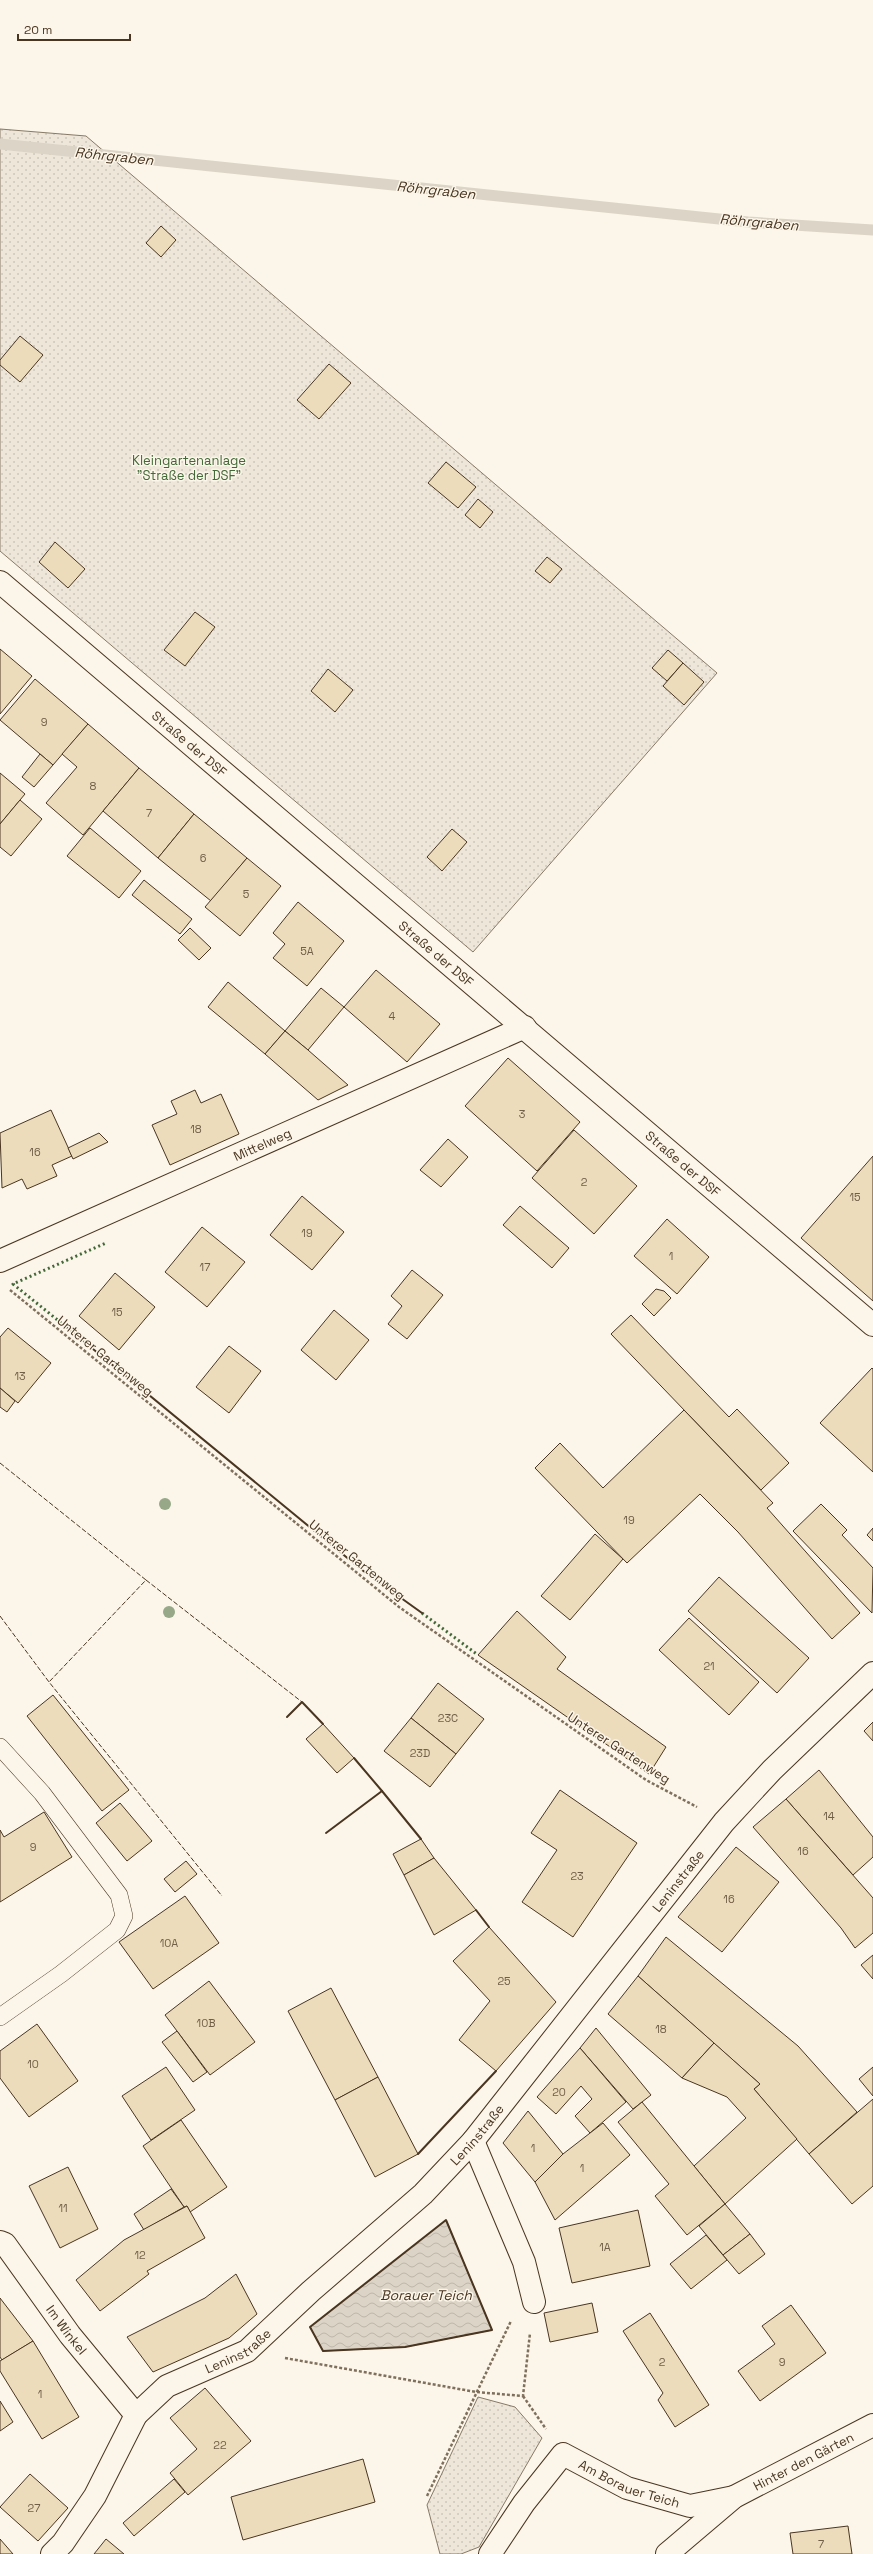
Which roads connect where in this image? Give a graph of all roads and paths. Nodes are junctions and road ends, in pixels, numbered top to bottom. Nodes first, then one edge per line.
1 (0, 582) edge
2 (525, 1027) junction
3 (0, 1261) edge
4 (6, 1287) dead end
5 (873, 1325) edge
6 (873, 1673) edge
7 (0, 1747) edge
8 (724, 1822) junction
9 (0, 2017) edge
10 (473, 2141) junction
11 (2, 2240) edge
12 (532, 2294) junction
13 (247, 2351) junction
14 (476, 2392) junction
15 (524, 2396) junction
16 (136, 2415) junction
17 (873, 2425) edge
18 (563, 2454) junction
19 (427, 2496) dead end
20 (734, 2497) junction
21 (52, 2554) edge
22 (490, 2554) edge
23 (667, 2554) edge

1 - 2 street, Straße der DSF
2 - 3 street, Mittelweg
2 - 5 street, Straße der DSF
4 - 8 path, Unterer Gartenweg
6 - 8 street, Leninstraße
7 - 9 lane
8 - 10 street, Leninstraße
10 - 12 street
10 - 13 street, Leninstraße
11 - 16 street, Im Winkel
12 - 14 path
12 - 15 path
13 - 14 path
13 - 16 street, Leninstraße
14 - 15 path
14 - 19 path
15 - 18 path
16 - 21 street, Leninstraße
17 - 20 street, Hinter den Gärten
18 - 20 street, Am Borauer Teich
18 - 22 street, Am Borauer Teich
20 - 23 street

